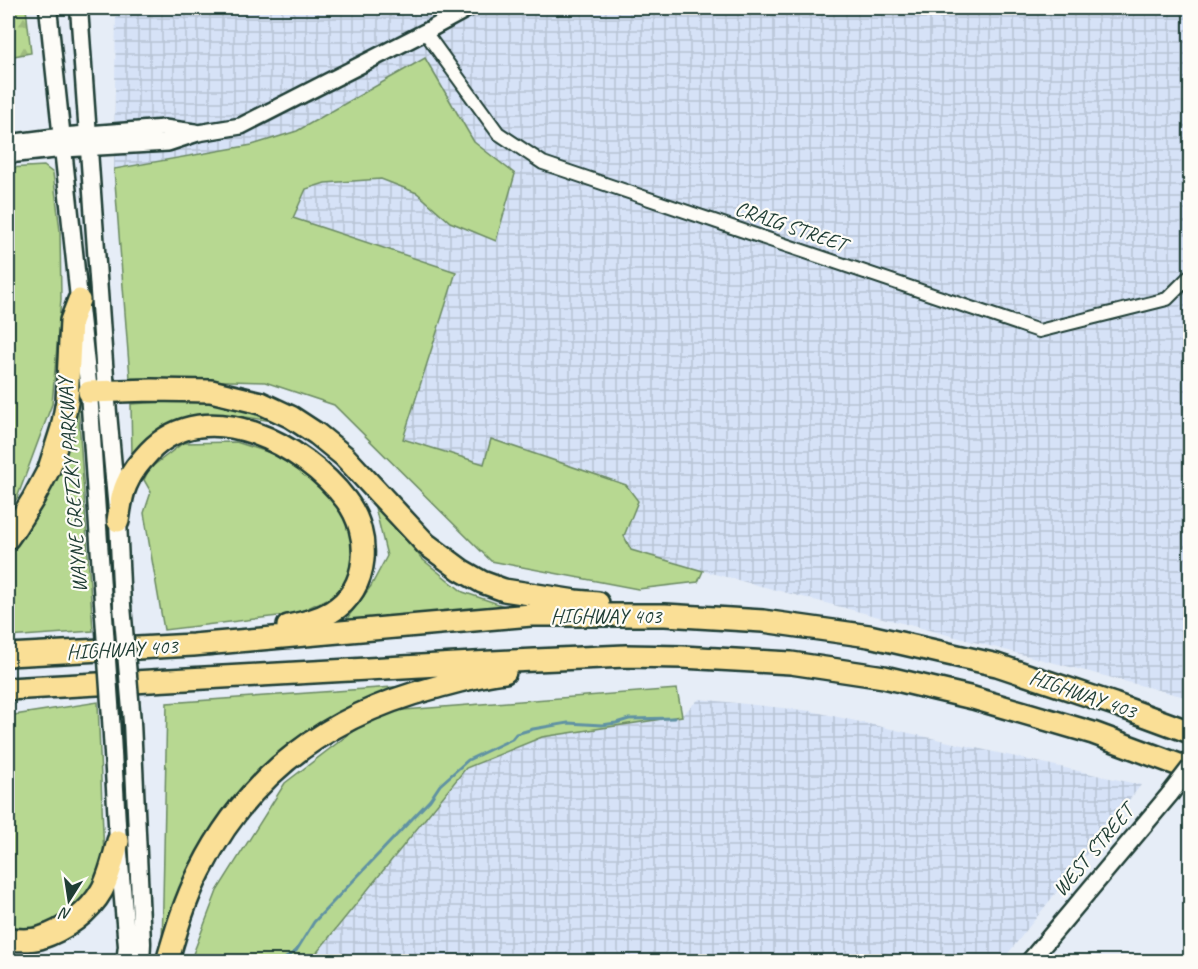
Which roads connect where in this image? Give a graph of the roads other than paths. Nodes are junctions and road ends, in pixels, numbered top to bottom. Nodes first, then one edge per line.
1 (48, 8) edge
2 (79, 8) edge
3 (469, 8) edge
4 (425, 32) junction
5 (88, 141) junction
6 (8, 143) edge
7 (63, 143) junction
8 (8, 154) edge
9 (1191, 276) edge
10 (79, 300) junction
11 (98, 392) junction
12 (117, 521) junction
13 (8, 538) edge
14 (665, 615) junction
15 (193, 645) junction
16 (8, 655) edge
17 (626, 656) junction
18 (90, 684) junction
19 (8, 689) edge
20 (8, 700) edge
21 (1191, 732) edge
22 (1191, 768) edge
23 (118, 841) junction
24 (8, 939) edge
25 (125, 962) edge
26 (141, 962) edge
27 (167, 962) edge
28 (1029, 962) edge

1 - 7 main road, WAYNE GRETZKY PARKWAY
2 - 5 main road, WAYNE GRETZKY PARKWAY
3 - 4 street
4 - 5 street
4 - 9 street, CRAIG STREET
5 - 7 street
5 - 11 main road, WAYNE GRETZKY PARKWAY
6 - 7 street
7 - 8 street
7 - 10 main road, WAYNE GRETZKY PARKWAY
10 - 11 main road, WAYNE GRETZKY PARKWAY
10 - 13 highway
11 - 12 main road, WAYNE GRETZKY PARKWAY
11 - 14 highway
11 - 23 main road, WAYNE GRETZKY PARKWAY, bridge
12 - 15 highway
12 - 26 main road, WAYNE GRETZKY PARKWAY, bridge
14 - 15 highway, HIGHWAY 403
14 - 21 highway, HIGHWAY 403
15 - 16 highway, HIGHWAY 403
17 - 18 highway, HIGHWAY 403
17 - 22 highway, HIGHWAY 403
17 - 27 highway
18 - 19 highway, HIGHWAY 403
18 - 20 highway
22 - 28 main road, WEST STREET, bridge
23 - 24 highway
23 - 25 main road, WAYNE GRETZKY PARKWAY

